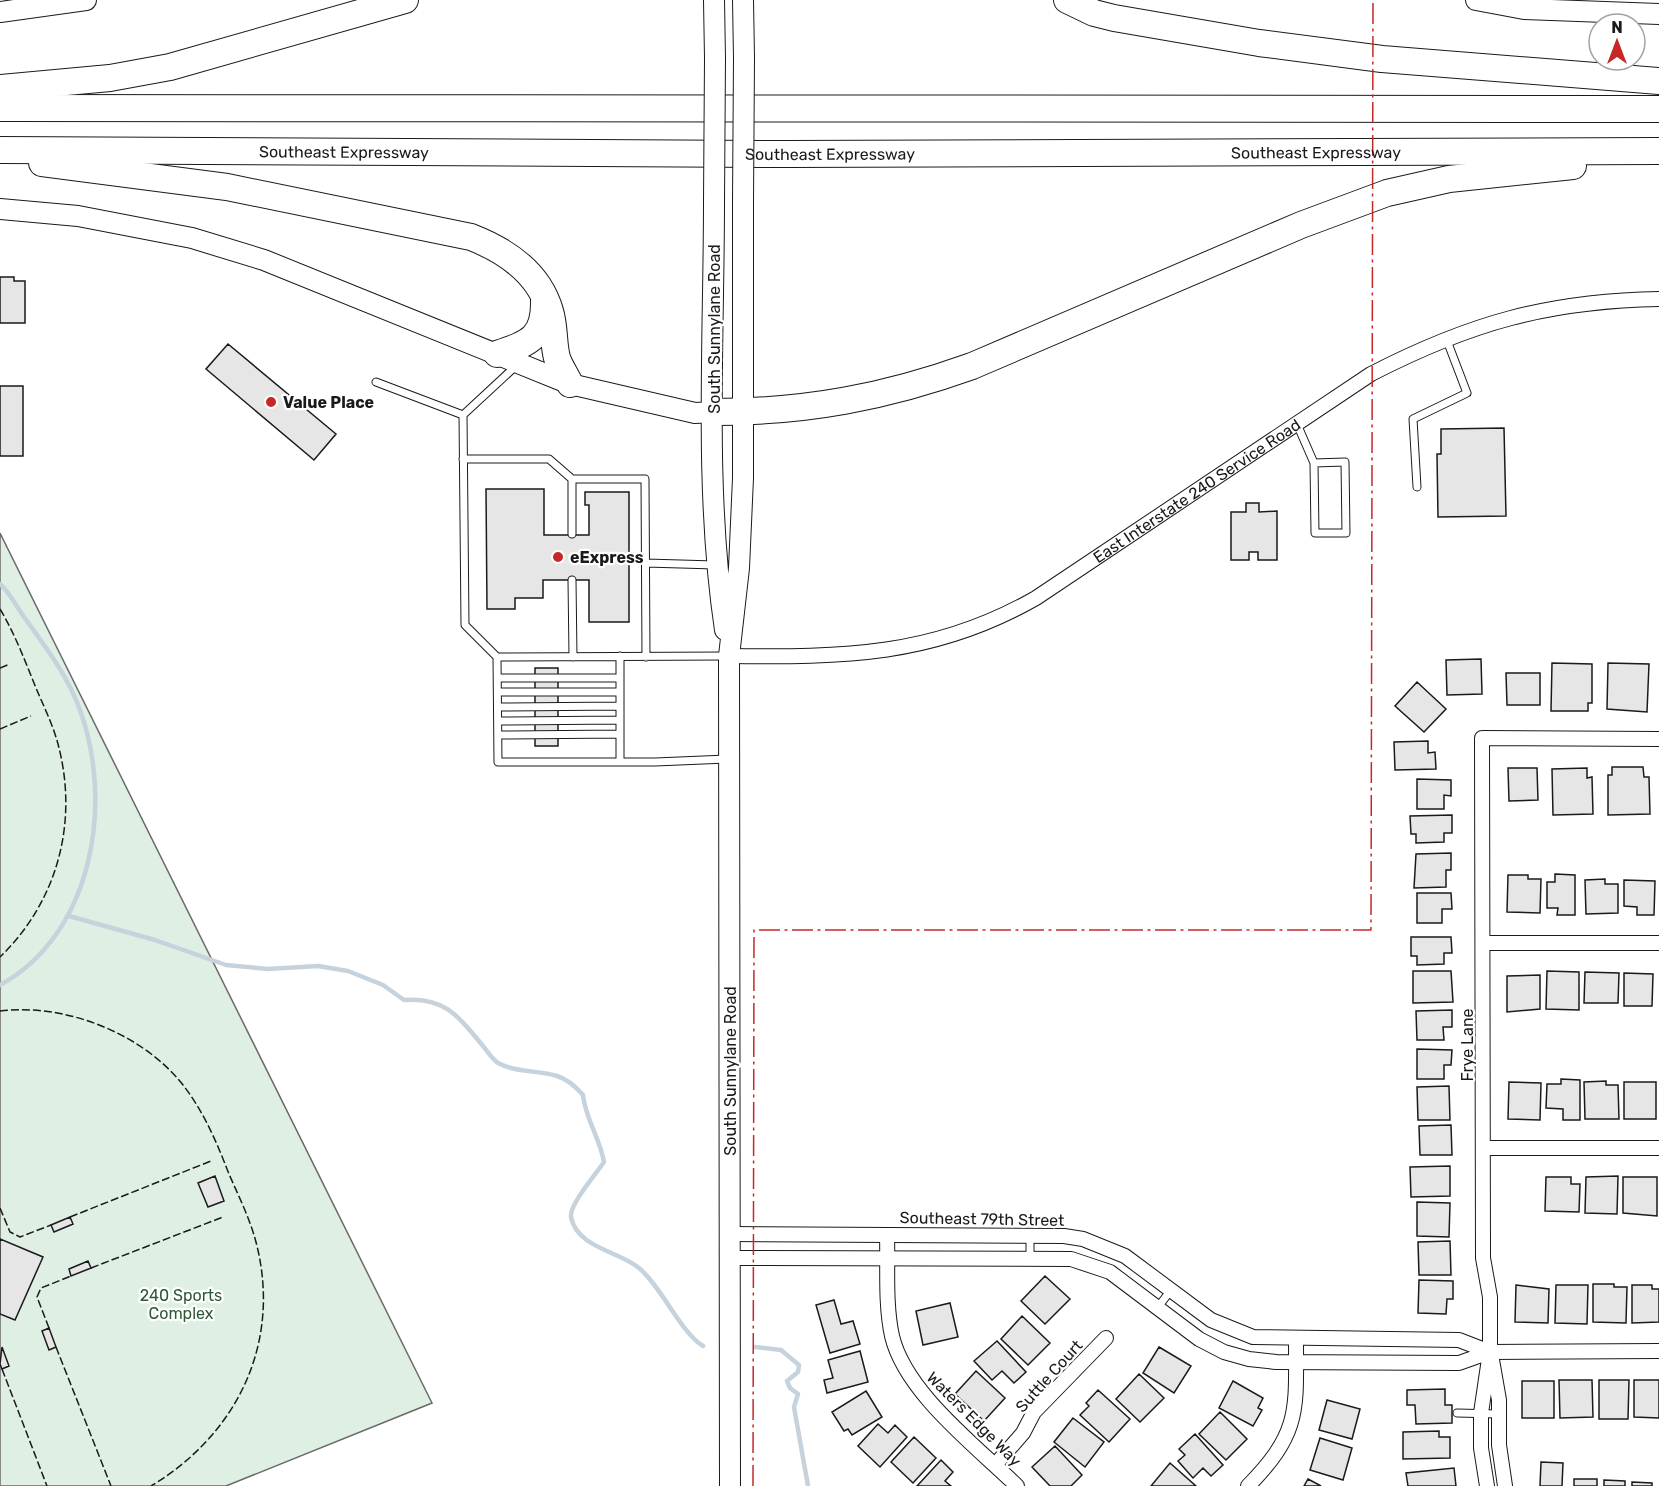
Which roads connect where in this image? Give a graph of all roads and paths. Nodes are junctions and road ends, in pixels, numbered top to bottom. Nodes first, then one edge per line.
1 (86, 0) edge
2 (405, 0) edge
3 (714, 0) edge
4 (743, 0) edge
5 (1067, 0) edge
6 (1476, 0) edge
7 (0, 12) edge
8 (1659, 14) edge
9 (1659, 81) edge
10 (0, 87) edge
11 (0, 108) edge
12 (1659, 109) edge
13 (0, 150) edge
14 (1659, 151) edge
15 (0, 157) edge
16 (1659, 157) edge
17 (0, 209) edge
18 (543, 294) junction
19 (1659, 299) edge
20 (1446, 338) junction
21 (508, 358) junction
22 (376, 381) dead end
23 (570, 384) junction
24 (713, 412) junction
25 (743, 412) junction
26 (463, 415) junction
27 (1297, 424) junction
28 (463, 459) junction
29 (1314, 463) junction
30 (572, 479) junction
31 (1418, 487) dead end
32 (572, 534) dead end
33 (646, 563) junction
34 (716, 565) junction
35 (572, 580) dead end
36 (497, 657) junction
37 (573, 657) junction
38 (620, 657) junction
39 (646, 657) junction
40 (729, 657) junction
41 (498, 678) junction
42 (620, 678) junction
43 (498, 692) junction
44 (620, 692) junction
45 (620, 706) junction
46 (498, 707) junction
47 (620, 720) junction
48 (498, 721) junction
49 (620, 734) junction
50 (498, 735) junction
51 (1659, 739) edge
52 (729, 759) junction
53 (620, 762) junction
54 (1483, 943) junction
55 (1659, 943) edge
56 (1484, 1148) junction
57 (1659, 1148) edge
58 (730, 1234) junction
59 (887, 1235) junction
60 (1030, 1235) junction
61 (888, 1257) junction
62 (1030, 1257) junction
63 (730, 1258) junction
64 (1172, 1290) junction
65 (1158, 1307) junction
66 (1106, 1338) dead end
67 (1296, 1339) junction
68 (1659, 1351) edge
69 (1490, 1352) junction
70 (1296, 1362) junction
71 (1457, 1413) dead end
72 (1481, 1413) junction
73 (1499, 1414) junction
74 (1500, 1459) junction
75 (1483, 1461) junction
76 (996, 1466) junction
77 (730, 1486) edge
78 (1017, 1486) edge
79 (1248, 1486) edge
80 (1487, 1486) edge
81 (1506, 1486) edge

1 - 7 main road
2 - 10 highway
3 - 24 main road, South Sunnylane Road, bridge
4 - 25 main road, South Sunnylane Road, bridge
5 - 9 highway
6 - 8 main road
11 - 12 highway
13 - 14 highway, Southeast Expressway
15 - 18 highway
16 - 25 highway
17 - 21 main road
18 - 21 highway
18 - 23 highway
19 - 20 street, East Interstate 240 Service Road
20 - 27 street, East Interstate 240 Service Road
20 - 31 lane
21 - 23 main road
21 - 26 lane
22 - 26 lane
23 - 24 main road
24 - 25 highway
24 - 34 main road, South Sunnylane Road
25 - 40 main road, South Sunnylane Road
26 - 28 lane
27 - 29 lane
27 - 40 street, East Interstate 240 Service Road
28 - 30 lane
28 - 36 lane
29 - 29 lane
30 - 32 lane
30 - 33 lane
33 - 34 lane
33 - 39 lane
34 - 40 main road, South Sunnylane Road
35 - 37 lane
36 - 37 lane
36 - 41 lane
37 - 38 lane
38 - 39 lane
38 - 42 lane
39 - 40 lane
40 - 52 main road, South Sunnylane Road
41 - 42 lane
41 - 43 lane
42 - 44 lane
43 - 44 lane
43 - 46 lane
44 - 45 lane
45 - 46 lane
45 - 47 lane
46 - 48 lane
47 - 48 lane
47 - 49 lane
48 - 50 lane
49 - 50 lane
49 - 53 lane
50 - 53 lane
51 - 54 street, Frye Lane
52 - 53 lane
52 - 58 main road, South Sunnylane Road
54 - 55 street
54 - 56 street, Frye Lane
56 - 57 street
56 - 69 street, Frye Lane
58 - 59 street, Southeast 79th Street
58 - 63 main road, South Sunnylane Road
59 - 60 street, Southeast 79th Street
59 - 61 street, Waters Edge Way
60 - 62 lane
60 - 64 street, Southeast 79th Street
61 - 62 street, Southeast 79th Street
61 - 63 street, Southeast 79th Street
61 - 76 street, Waters Edge Way
62 - 65 street, Southeast 79th Street
63 - 77 main road, South Sunnylane Road
64 - 65 lane
64 - 67 street, Southeast 79th Street
65 - 70 street, Southeast 79th Street
66 - 76 street, Suttle Court
67 - 69 street, Southeast 79th Street
67 - 70 street
68 - 69 street, Southeast 79th Street
69 - 70 street, Southeast 79th Street
69 - 72 street, Frye Lane
69 - 73 street, Frye Lane
70 - 79 street
71 - 72 lane
72 - 73 lane
72 - 75 street, Frye Lane
73 - 74 street, Frye Lane
74 - 75 lane
74 - 81 street, Frye Lane
75 - 80 street, Frye Lane
76 - 78 street, Waters Edge Way

